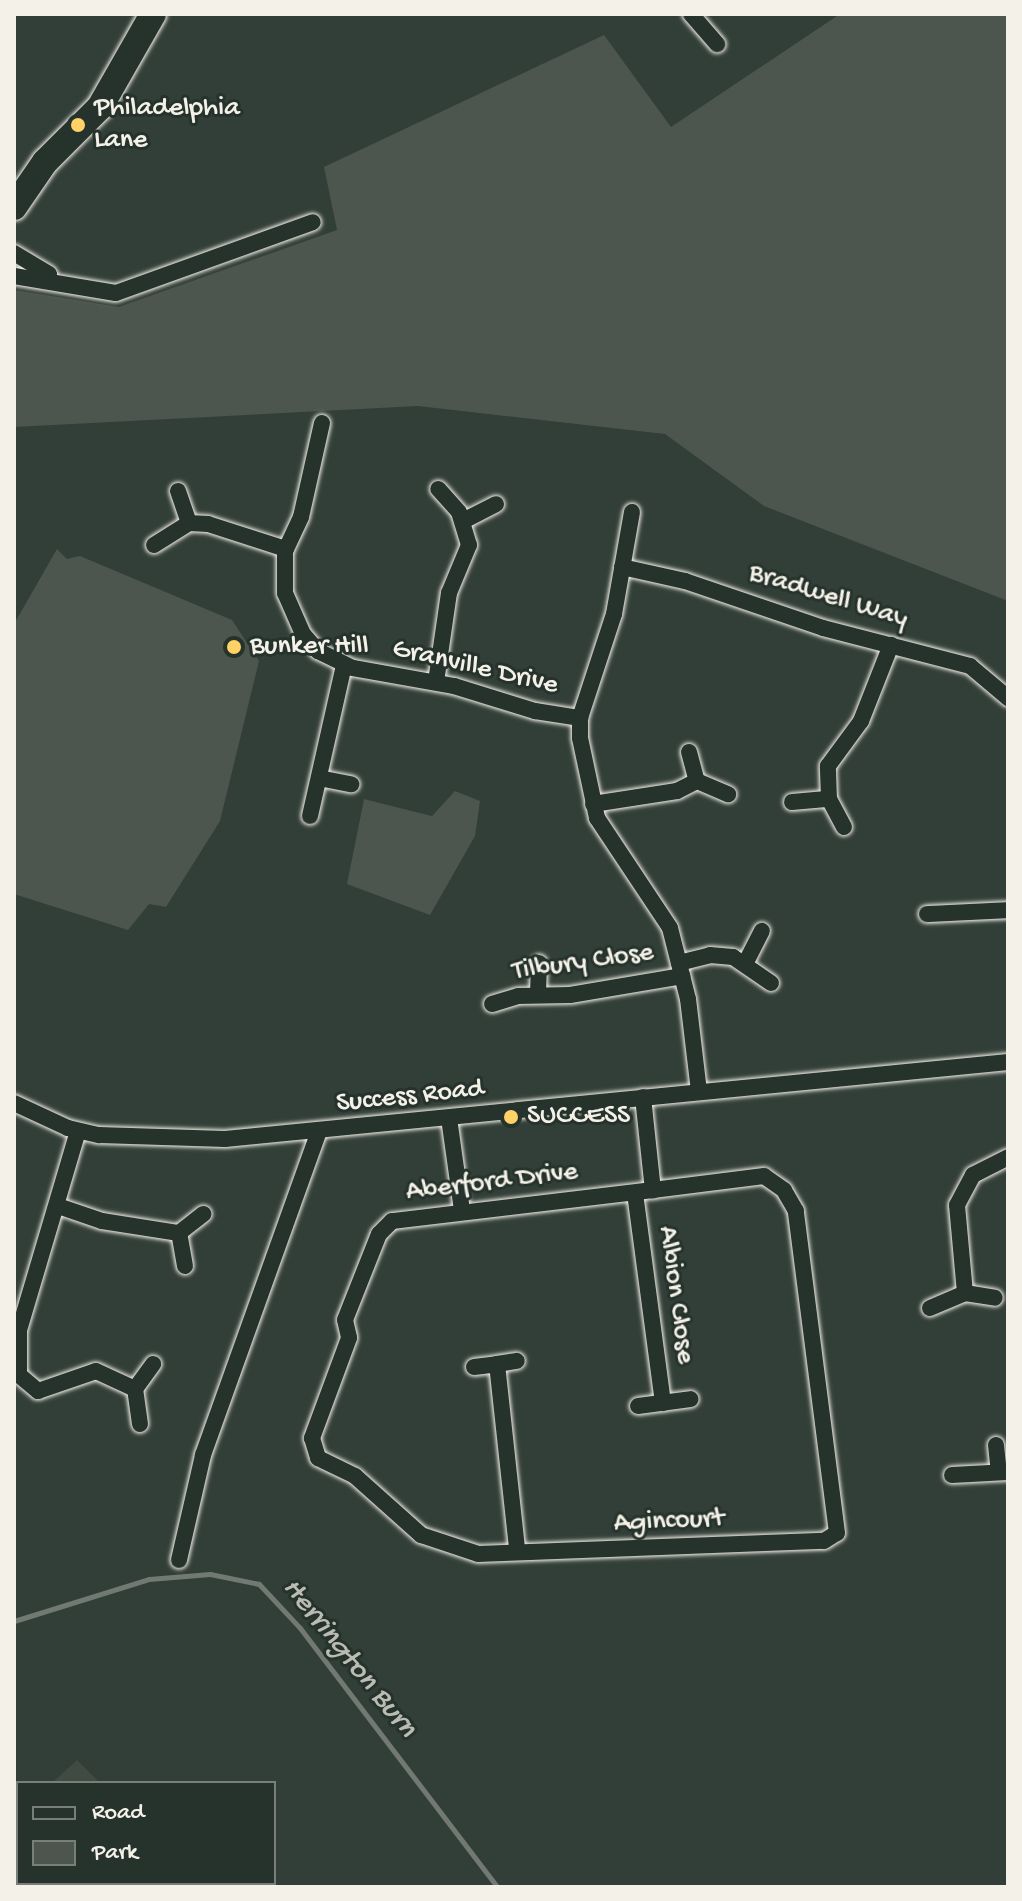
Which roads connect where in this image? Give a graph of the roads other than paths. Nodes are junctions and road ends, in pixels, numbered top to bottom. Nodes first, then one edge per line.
1 (153, 14) edge
2 (691, 14) edge
3 (717, 44) dead end
4 (45, 162) junction
5 (14, 184) edge
6 (14, 207) edge
7 (313, 222) dead end
8 (14, 253) edge
9 (14, 276) edge
10 (65, 282) junction
11 (322, 423) dead end
12 (438, 489) dead end
13 (178, 491) dead end
14 (496, 504) dead end
15 (632, 512) dead end
16 (463, 521) junction
17 (189, 523) junction
18 (154, 545) dead end
19 (286, 549) junction
20 (622, 567) junction
21 (891, 645) junction
22 (344, 665) junction
23 (436, 682) junction
24 (1008, 698) edge
25 (580, 718) junction
26 (689, 752) dead end
27 (319, 778) junction
28 (697, 781) junction
29 (351, 784) dead end
30 (728, 794) dead end
31 (829, 799) junction
32 (792, 802) dead end
33 (593, 804) junction
34 (310, 816) dead end
35 (844, 827) dead end
36 (1008, 910) edge
37 (927, 914) dead end
38 (762, 931) dead end
39 (746, 962) junction
40 (539, 963) dead end
41 (680, 969) junction
42 (771, 983) dead end
43 (538, 993) junction
44 (492, 1004) dead end
45 (1008, 1062) edge
46 (699, 1091) junction
47 (643, 1097) junction
48 (14, 1103) edge
49 (449, 1118) junction
50 (78, 1131) junction
51 (318, 1133) junction
52 (1008, 1157) edge
53 (653, 1190) junction
54 (635, 1193) junction
55 (58, 1206) junction
56 (462, 1211) junction
57 (203, 1214) dead end
58 (179, 1233) junction
59 (185, 1266) dead end
60 (965, 1293) junction
61 (995, 1298) dead end
62 (930, 1308) dead end
63 (517, 1361) dead end
64 (153, 1364) dead end
65 (497, 1364) junction
66 (474, 1367) dead end
67 (22, 1387) edge
68 (135, 1389) junction
69 (691, 1399) dead end
70 (663, 1403) junction
71 (638, 1406) dead end
72 (140, 1424) dead end
73 (996, 1445) dead end
74 (313, 1449) joint
75 (1004, 1472) edge
76 (952, 1475) dead end
77 (824, 1541) joint
78 (517, 1549) junction
79 (179, 1560) dead end

1 - 4 main road
2 - 3 street
4 - 5 main road
4 - 6 main road
7 - 10 street
8 - 10 street
9 - 10 street
11 - 19 street, Granville Drive
12 - 16 street
13 - 17 street
14 - 16 street
15 - 20 street
16 - 23 street
17 - 18 street
17 - 19 street
19 - 22 street, Granville Drive
20 - 21 street, Bradwell Way
20 - 25 street
21 - 24 street, Bradwell Way
21 - 31 street
22 - 23 street, Granville Drive
22 - 27 street
23 - 25 street, Granville Drive
25 - 33 street
26 - 28 street
27 - 29 street
27 - 34 street
28 - 30 street
28 - 33 street
31 - 32 street
31 - 35 street
33 - 41 street
36 - 37 street
38 - 39 street
39 - 41 street, Tilbury Close
39 - 42 street
40 - 43 street
41 - 43 street, Tilbury Close
41 - 46 street
43 - 44 street, Tilbury Close
45 - 46 street, Success Road
46 - 47 street, Success Road
47 - 49 street, Success Road
47 - 53 street
48 - 50 street, Success Road
49 - 51 street, Success Road
49 - 56 street
50 - 51 street, Success Road
50 - 55 street
51 - 79 street
52 - 60 street
53 - 54 street, Aberford Drive
53 - 77 street, Aberford Drive
54 - 56 street, Aberford Drive
54 - 70 street, Albion Close
55 - 58 street
55 - 67 street
56 - 74 street, Aberford Drive
57 - 58 street
58 - 59 street
60 - 61 street
60 - 62 street
63 - 65 street
64 - 68 street
65 - 66 street
65 - 78 street
67 - 68 street
68 - 72 street
69 - 70 street, Albion Close
70 - 71 street, Albion Close
73 - 75 street
74 - 78 street, Agincourt
75 - 76 street
77 - 78 street, Agincourt

